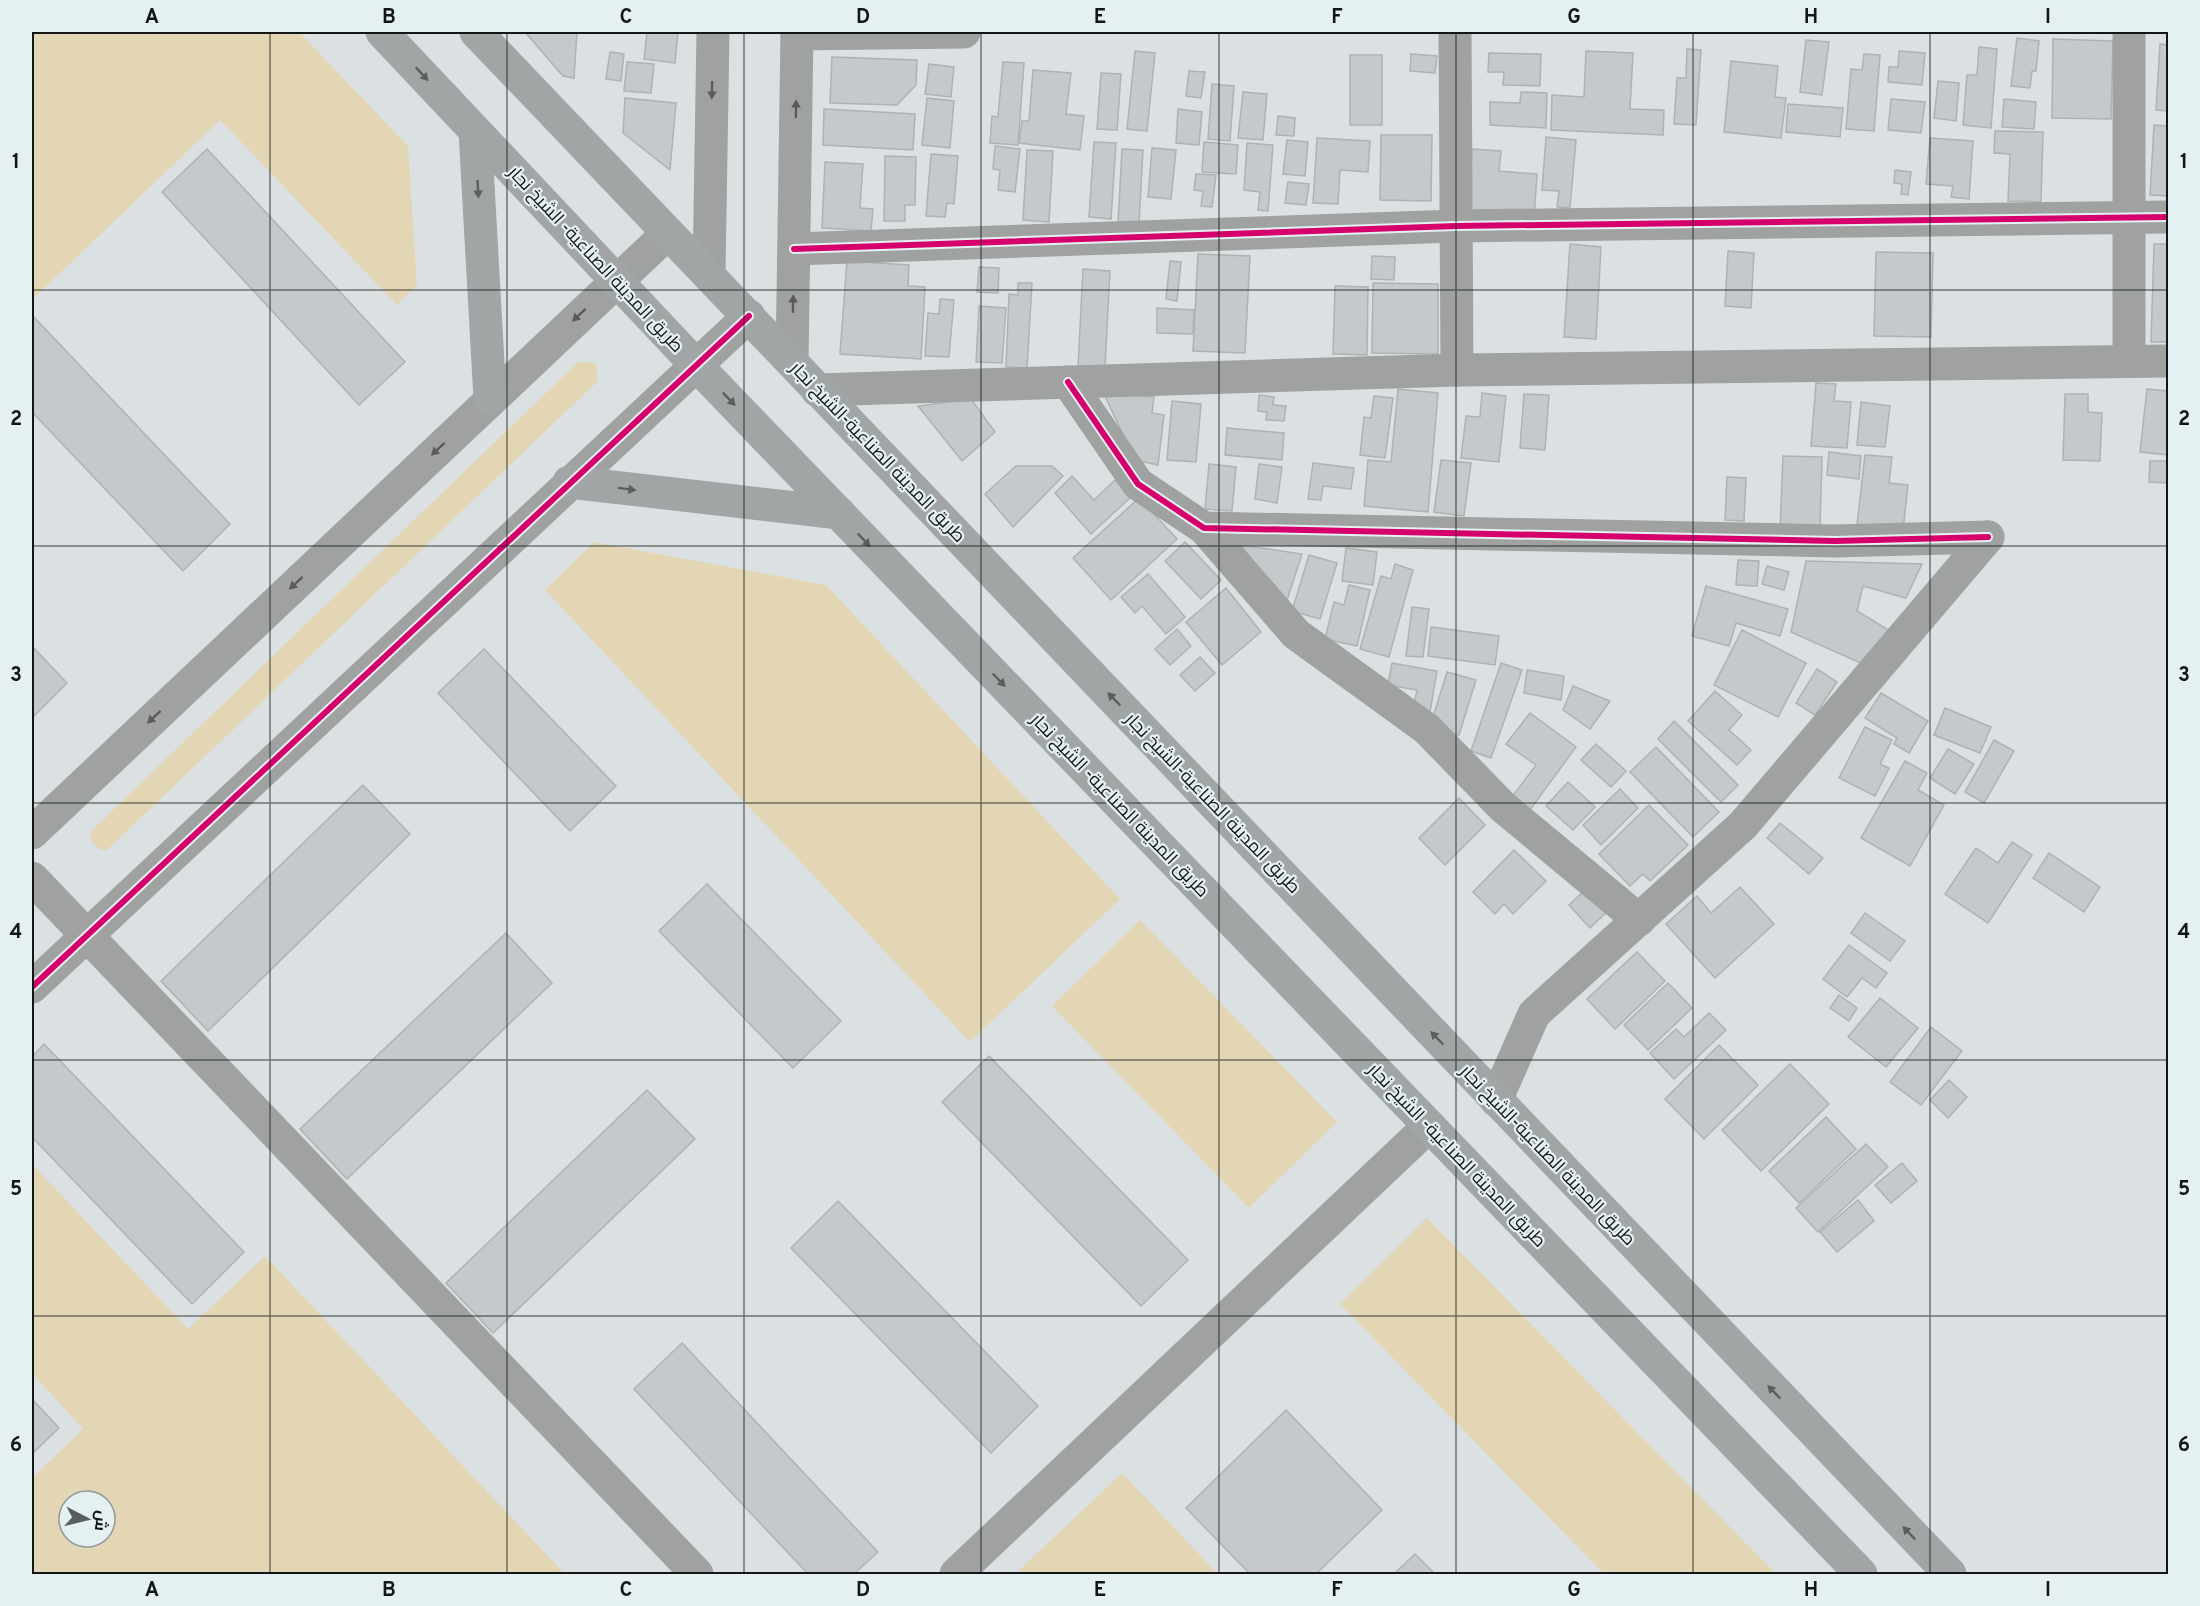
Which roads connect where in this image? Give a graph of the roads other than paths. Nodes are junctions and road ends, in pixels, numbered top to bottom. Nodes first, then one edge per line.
1 (382, 32) edge
2 (476, 32) edge
3 (712, 32) edge
4 (964, 32) edge
5 (1455, 32) edge
6 (2129, 32) edge
7 (796, 33) edge
8 (503, 46) edge
9 (475, 131) junction
10 (2129, 217) junction
11 (2169, 217) edge
12 (1456, 226) junction
13 (668, 232) junction
14 (794, 249) junction
15 (708, 274) junction
16 (616, 280) junction
17 (749, 316) junction
18 (2129, 361) junction
19 (2169, 361) edge
20 (792, 362) junction
21 (695, 364) junction
22 (1457, 369) junction
23 (1068, 382) junction
24 (817, 390) junction
25 (490, 399) junction
26 (569, 482) junction
27 (839, 513) junction
28 (1204, 528) junction
29 (32, 833) edge
30 (32, 878) edge
31 (1639, 920) junction
32 (86, 935) junction
33 (32, 987) edge
34 (1496, 1100) junction
35 (1429, 1126) junction
36 (697, 1575) edge
37 (956, 1575) edge
38 (1861, 1575) edge
39 (1950, 1575) edge

1 -> 9 main road, طريق المدينة الصناعية- الشيخ نجار
2 - 8 main road, طريق المدينة الصناعية-الشيخ نجار
3 -> 15 street
4 - 7 street
5 - 12 street
6 - 10 street
14 -> 7 street
8 - 13 main road, طريق المدينة الصناعية-الشيخ نجار
9 - 16 main road, طريق المدينة الصناعية- الشيخ نجار
9 -> 25 main road
10 - 11 street
10 - 12 street
10 - 18 street
12 - 14 street
12 - 22 street
13 - 15 main road, طريق المدينة الصناعية-الشيخ نجار
13 - 16 street
20 -> 14 street
15 - 17 main road, طريق المدينة الصناعية-الشيخ نجار
16 - 21 main road, طريق المدينة الصناعية- الشيخ نجار
16 -> 25 street
17 - 20 main road, طريق المدينة الصناعية-الشيخ نجار
17 - 21 street
18 - 19 street
18 - 22 street
20 - 24 main road, طريق المدينة الصناعية-الشيخ نجار
21 - 26 street
21 -> 27 main road, طريق المدينة الصناعية- الشيخ نجار
22 - 23 street
23 - 24 street
23 - 28 street
34 -> 24 main road, طريق المدينة الصناعية-الشيخ نجار
25 -> 29 street
26 -> 27 main road
26 - 32 street
27 -> 35 main road, طريق المدينة الصناعية- الشيخ نجار
28 - 31 street
28 - 31 street
30 - 32 street
31 - 34 street
32 - 33 street
32 - 36 street
39 -> 34 main road, طريق المدينة الصناعية-الشيخ نجار
35 - 37 street
35 - 38 main road, طريق المدينة الصناعية- الشيخ نجار

